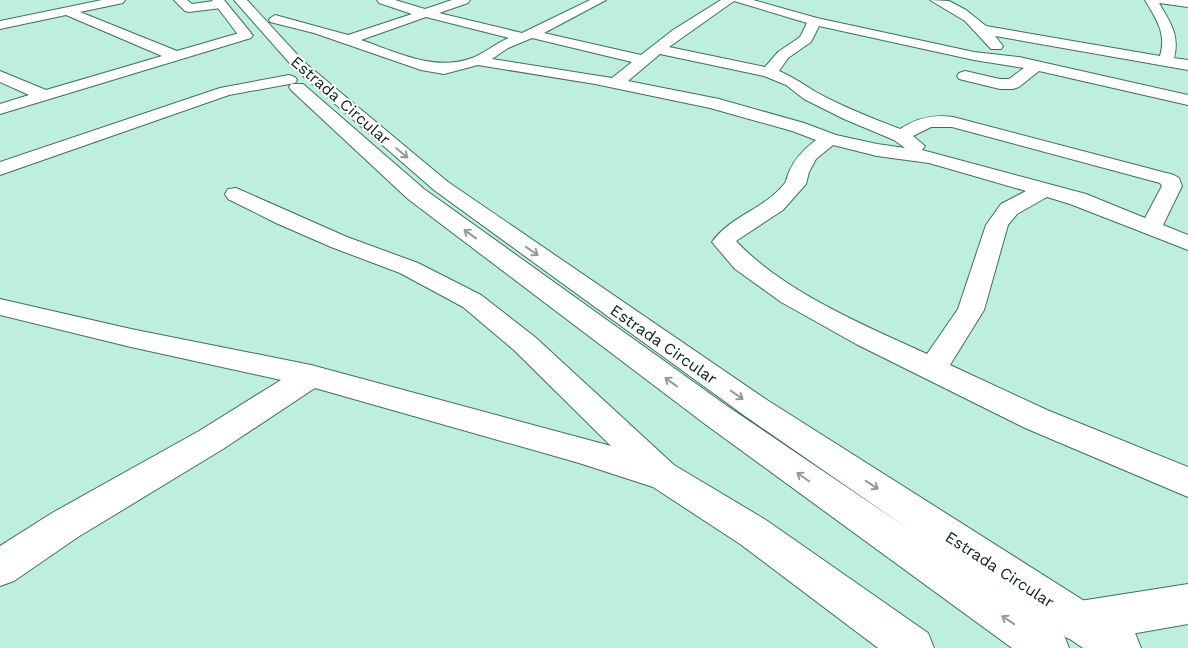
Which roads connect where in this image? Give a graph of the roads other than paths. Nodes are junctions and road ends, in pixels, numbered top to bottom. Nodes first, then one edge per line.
1 (119, 0) edge
2 (180, 0) edge
3 (383, 0) edge
4 (464, 0) edge
5 (572, 0) edge
6 (729, 0) edge
7 (740, 0) edge
8 (936, 0) edge
9 (1152, 0) edge
10 (1163, 0) edge
11 (226, 1) edge
12 (597, 2) edge
13 (1188, 3) edge
14 (67, 11) junction
15 (428, 14) junction
16 (275, 18) dead end
17 (814, 21) junction
18 (0, 25) edge
19 (985, 30) junction
20 (246, 35) junction
21 (527, 35) junction
22 (347, 40) junction
23 (657, 49) junction
24 (176, 56) junction
25 (1160, 59) junction
26 (642, 60) junction
27 (478, 61) junction
28 (1019, 62) junction
29 (1188, 65) edge
30 (1036, 66) junction
31 (768, 72) junction
32 (0, 76) edge
33 (965, 76) dead end
34 (289, 80) junction
35 (615, 83) junction
36 (1137, 88) junction
37 (44, 95) junction
38 (1188, 100) edge
39 (0, 109) edge
40 (901, 136) junction
41 (830, 140) junction
42 (931, 157) junction
43 (0, 169) edge
44 (1044, 189) junction
45 (236, 194) dead end
46 (1151, 227) junction
47 (1188, 242) edge
48 (0, 307) edge
49 (932, 370) junction
50 (311, 376) junction
51 (664, 476) junction
52 (1188, 482) edge
53 (0, 568) edge
54 (1188, 604) edge
55 (1080, 622) junction
56 (913, 648) edge
57 (1048, 648) edge
58 (1120, 648) edge

1 - 14 street
2 - 11 street
3 - 15 street
4 - 15 street
5 - 12 street
6 - 23 street
7 - 17 street
8 - 19 street
9 - 25 street
10 - 13 street
11 - 20 street, Estrada Circular
11 -> 55 street, Estrada Circular
12 - 21 street
14 - 18 street
14 - 24 street
15 - 21 street
15 - 22 street
16 - 22 street
17 - 28 street
17 - 31 street
19 - 25 street
19 - 28 street
20 - 24 street
20 - 34 street, Estrada Circular
21 - 26 street
21 - 27 street
22 - 27 street
23 - 26 street
23 - 31 street
24 - 37 street
25 - 29 street
25 - 36 street
26 - 35 street
27 - 35 street
28 - 30 street
30 - 33 street
30 - 36 street
31 - 40 street
32 - 37 street
34 - 43 street
57 -> 34 street, Estrada Circular
35 - 41 street
36 - 38 street
37 - 39 street
40 - 42 street
40 - 46 street
41 - 42 street
41 - 49 street
42 - 44 street
44 - 46 street
44 - 49 street
45 - 51 street
46 - 47 street
48 - 50 street
49 - 52 street
50 - 51 street
50 - 53 street
51 - 56 street
54 - 55 street
55 - 58 street, Estrada Circular

